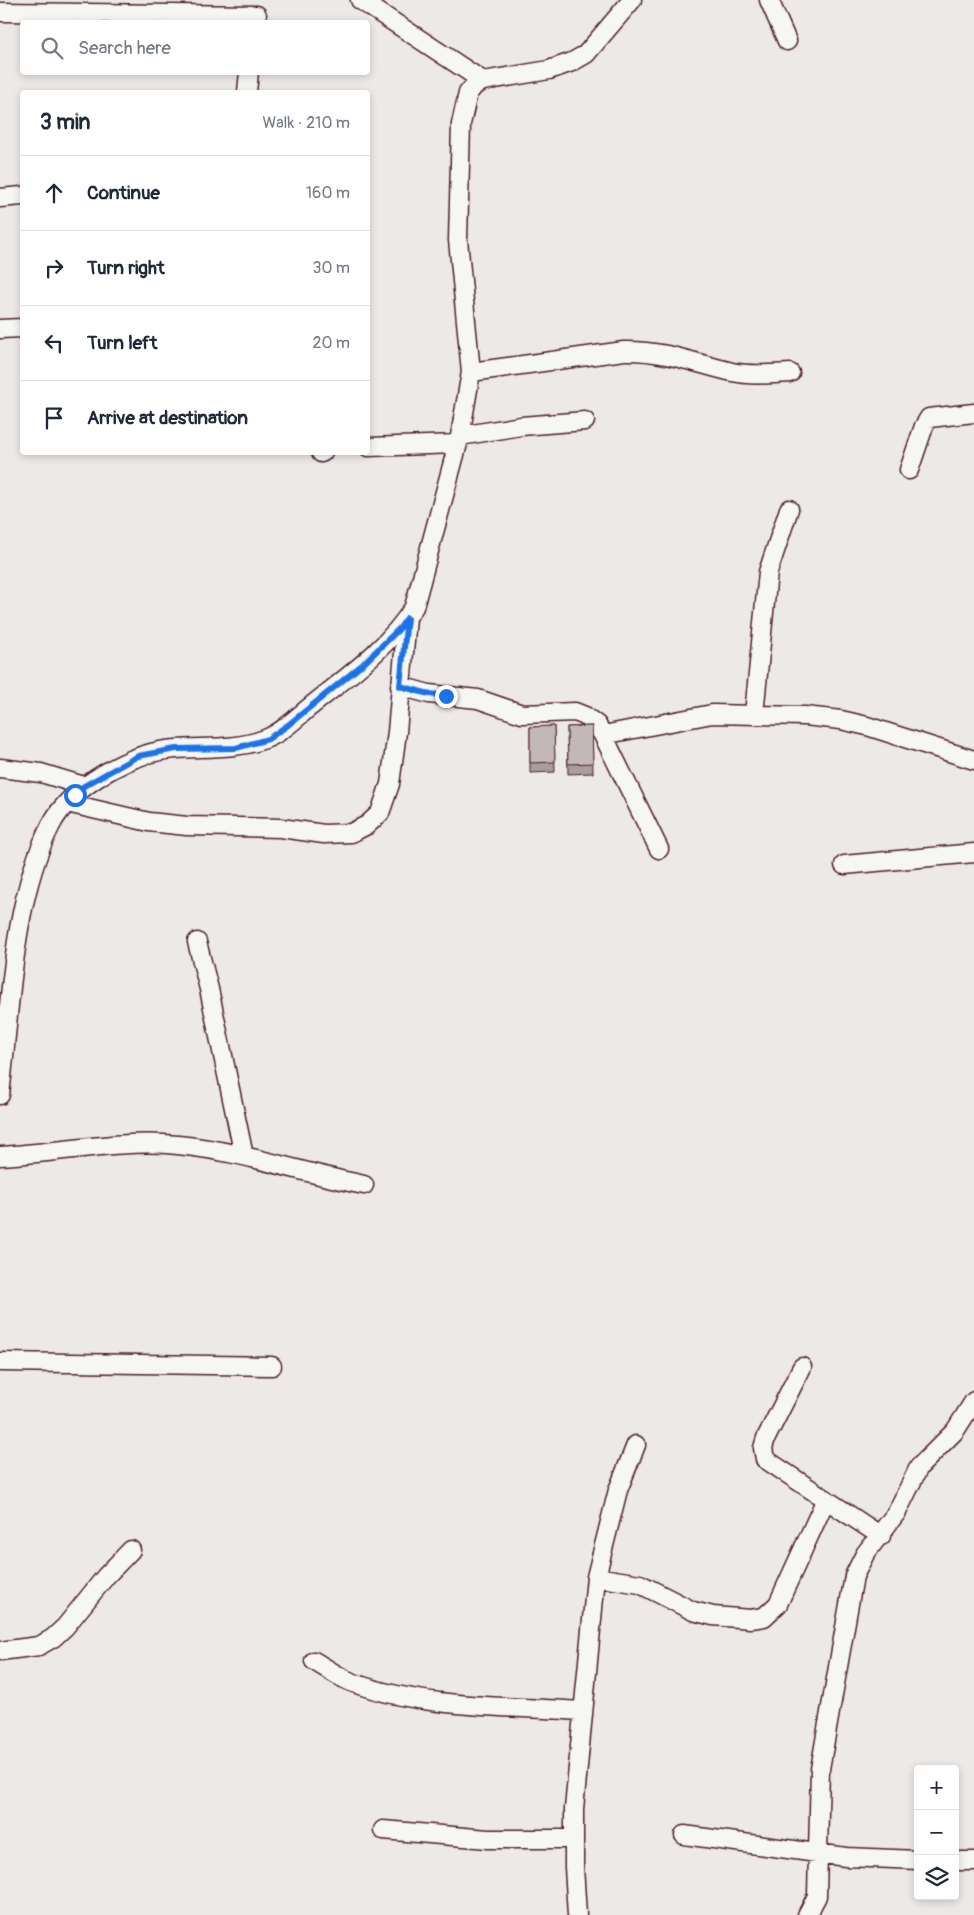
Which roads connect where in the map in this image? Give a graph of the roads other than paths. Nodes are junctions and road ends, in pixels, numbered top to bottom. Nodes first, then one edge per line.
1 (360, 0) edge
2 (632, 0) edge
3 (769, 0) edge
4 (0, 12) edge
5 (257, 12) edge
6 (787, 40) dead end
7 (249, 75) edge
8 (483, 81) junction
9 (247, 90) edge
10 (20, 196) edge
11 (0, 198) edge
12 (20, 328) edge
13 (0, 329) edge
14 (471, 372) junction
15 (790, 373) dead end
16 (974, 413) edge
17 (585, 422) dead end
18 (459, 440) junction
19 (370, 447) edge
20 (909, 470) dead end
21 (789, 509) dead end
22 (407, 618) junction
23 (400, 686) junction
24 (754, 714) junction
25 (603, 735) junction
26 (974, 760) edge
27 (0, 768) edge
28 (84, 786) junction
29 (67, 803) junction
30 (658, 849) dead end
31 (974, 853) edge
32 (844, 865) dead end
33 (197, 942) dead end
34 (7, 963) edge
35 (0, 1095) edge
36 (0, 1156) edge
37 (244, 1156) junction
38 (364, 1185) dead end
39 (0, 1362) edge
40 (272, 1366) dead end
41 (802, 1367) dead end
42 (974, 1401) edge
43 (636, 1445) dead end
44 (826, 1499) junction
45 (880, 1536) junction
46 (132, 1550) dead end
47 (596, 1577) junction
48 (0, 1651) edge
49 (314, 1661) dead end
50 (583, 1711) junction
51 (383, 1830) dead end
52 (684, 1835) dead end
53 (574, 1839) junction
54 (819, 1852) junction
55 (914, 1860) edge
56 (959, 1860) edge
57 (974, 1861) edge
58 (578, 1915) edge
59 (807, 1915) edge

1 - 8 street
2 - 8 street
3 - 6 street
4 - 5 street
7 - 9 street
8 - 14 street
10 - 11 street
12 - 13 street
14 - 15 street
14 - 18 street
16 - 20 street
17 - 18 street
18 - 19 street
18 - 22 street
21 - 24 street
22 - 23 street
22 - 28 street
23 - 25 street
23 - 29 street
24 - 25 street
24 - 26 street
25 - 30 street
27 - 28 street
28 - 29 street
29 - 34 street
31 - 32 street
33 - 37 street
34 - 35 street
36 - 37 street
37 - 38 street
39 - 40 street
41 - 44 street
42 - 45 street
43 - 47 street
44 - 45 street
44 - 47 street
45 - 54 street
46 - 48 street
47 - 50 street
49 - 50 street
50 - 53 street
51 - 53 street
52 - 54 street
53 - 58 street
54 - 55 street
54 - 59 street
56 - 57 street

